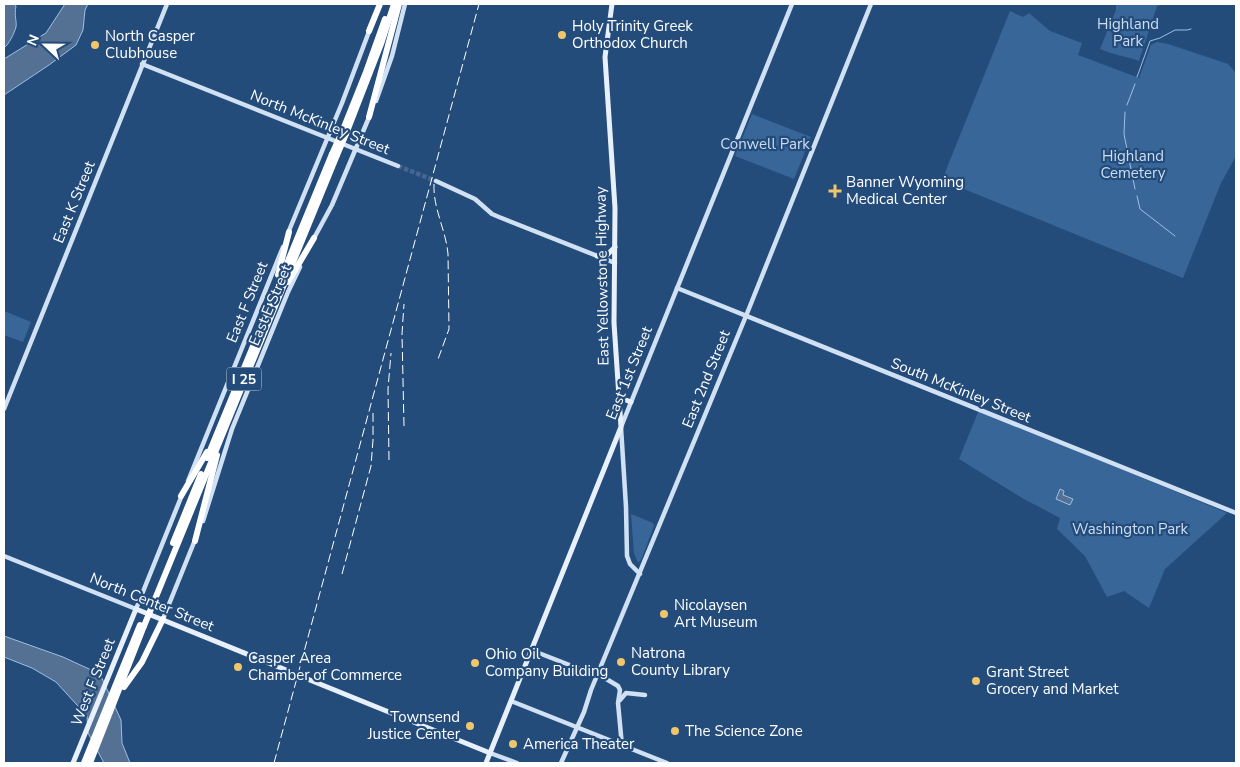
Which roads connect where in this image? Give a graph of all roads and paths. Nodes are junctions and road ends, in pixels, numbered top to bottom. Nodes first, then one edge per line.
1 (167, 4) edge
2 (379, 4) edge
3 (390, 4) edge
4 (394, 4) edge
5 (399, 4) edge
6 (405, 4) edge
7 (612, 4) edge
8 (792, 4) edge
9 (871, 4) edge
10 (369, 31) joint
11 (142, 64) junction
12 (369, 117) junction
13 (344, 133) junction
14 (328, 138) junction
15 (355, 150) junction
16 (398, 166) tunnel mouth
17 (436, 181) tunnel mouth
18 (289, 232) junction
19 (314, 238) junction
20 (615, 246) junction
21 (597, 256) junction
22 (615, 262) junction
23 (677, 288) junction
24 (746, 316) junction
25 (267, 318) junction
26 (618, 397) junction
27 (631, 402) junction
28 (4, 409) edge
29 (621, 427) junction
30 (220, 431) junction
31 (181, 496) junction
32 (1236, 513) edge
33 (195, 541) junction
34 (4, 556) edge
35 (640, 574) junction
36 (136, 609) junction
37 (163, 620) junction
38 (142, 625) junction
39 (531, 650) junction
40 (291, 672) tunnel mouth
41 (598, 675) junction
42 (300, 676) tunnel mouth
43 (645, 695) dead end
44 (117, 697) junction
45 (511, 701) junction
46 (618, 703) junction
47 (576, 727) junction
48 (622, 746) junction
49 (490, 753) junction
50 (90, 754) junction
51 (73, 763) edge
52 (83, 763) edge
53 (90, 763) edge
54 (486, 763) edge
55 (517, 763) edge
56 (561, 763) edge
57 (667, 763) edge

1 - 11 main road, East K Street
2 - 10 highway
3 - 13 highway, I 25
4 - 13 highway, I 25
5 - 12 highway
6 - 12 main road, East E Street
7 - 20 main road, East Yellowstone Highway
8 - 23 main road, East 1st Street
9 - 24 main road, East 2nd Street
10 - 14 main road, East F Street
11 - 14 main road, North McKinley Street
11 - 28 main road, East K Street
12 - 15 main road, East E Street
13 - 25 highway, I 25, bridge
14 - 15 main road, North McKinley Street
14 - 18 main road, East F Street
15 - 16 main road, North McKinley Street
15 - 19 main road, East E Street
17 - 21 main road
18 - 25 highway
18 - 31 main road, East F Street
19 - 25 highway
19 - 33 main road, East E Street
20 - 21 main road
20 - 22 main road, East Yellowstone Highway
21 - 22 main road
22 - 26 main road, East Yellowstone Highway
23 - 24 main road, South McKinley Street
23 - 27 main road, East 1st Street
24 - 32 main road, South McKinley Street
24 - 35 main road, East 2nd Street
25 - 30 highway, I 25
26 - 27 main road
26 - 29 main road, East Yellowstone Highway
27 - 29 main road, East 1st Street
29 - 35 main road, East Yellowstone Highway
29 - 39 main road, East 1st Street
30 - 31 highway
30 - 33 highway
30 - 38 highway, I 25, bridge
31 - 36 main road, East F Street
33 - 37 main road, East E Street
34 - 36 main road, North Center Street
35 - 41 main road, East 2nd Street
36 - 37 main road, North Center Street
36 - 51 main road, West F Street
37 - 40 main road, North Center Street
37 - 44 highway
38 - 44 highway, I 25
38 - 50 highway, I 25
39 - 41 main road
39 - 45 main road, East 1st Street
41 - 46 main road
41 - 47 main road, East 2nd Street
42 - 49 main road
43 - 46 main road
44 - 50 highway, I 25
45 - 47 main road
45 - 49 main road, East 1st Street
46 - 48 main road
47 - 48 main road
47 - 56 main road, East 2nd Street
48 - 57 main road
49 - 54 main road, East 1st Street
49 - 55 main road
50 - 52 highway
50 - 53 highway, I 25

